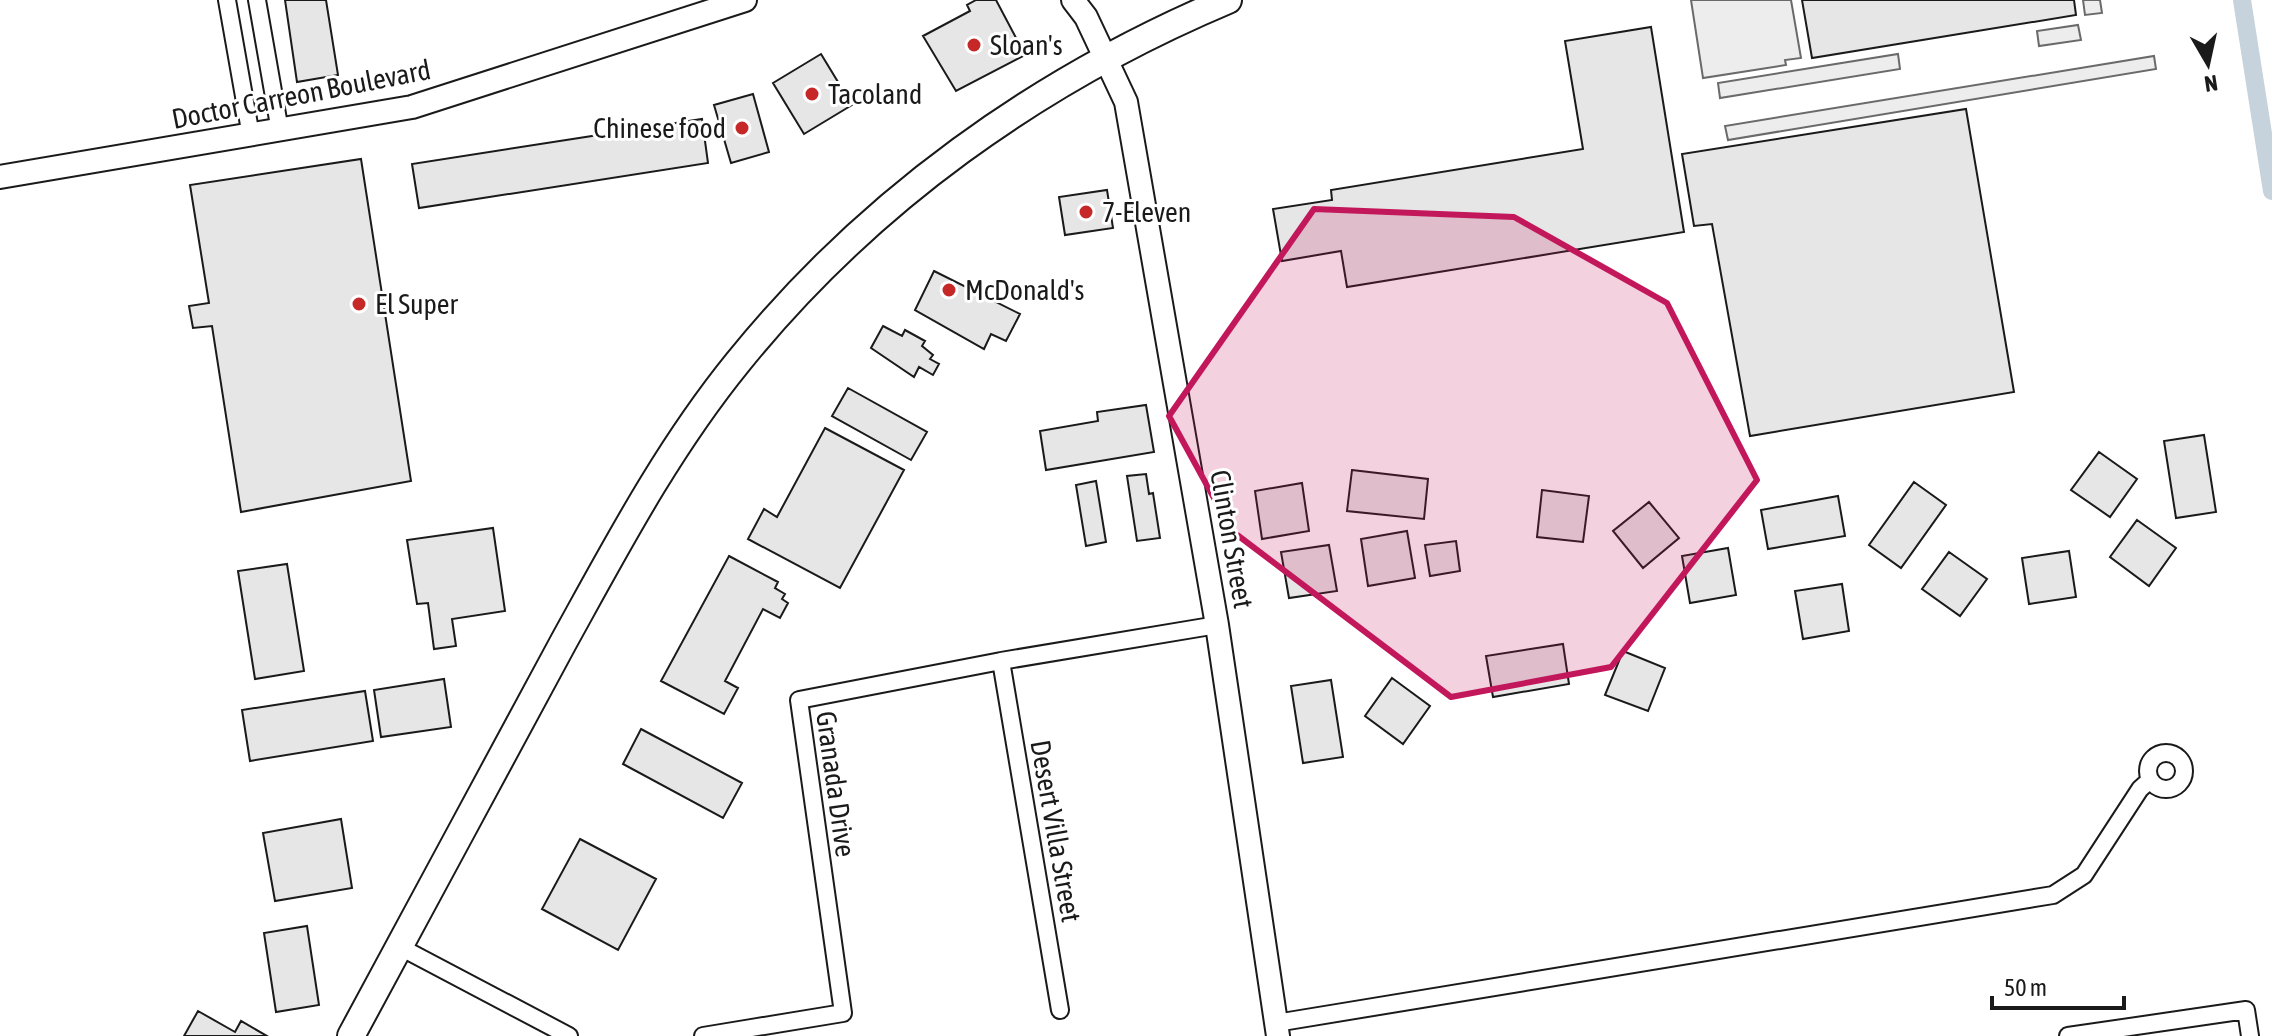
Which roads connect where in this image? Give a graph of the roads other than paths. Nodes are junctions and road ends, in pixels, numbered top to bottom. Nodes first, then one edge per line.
1 (227, 0) edge
2 (257, 0) edge
3 (745, 0) edge
4 (1073, 0) edge
5 (1228, 0) edge
6 (1105, 58) junction
7 (280, 131) junction
8 (251, 136) junction
9 (0, 177) edge
10 (1217, 625) junction
11 (1001, 661) junction
12 (2150, 780) dead end
13 (400, 947) junction
14 (1060, 1010) dead end
15 (1277, 1030) edge
16 (351, 1036) edge
17 (569, 1036) edge
18 (703, 1036) edge
19 (2068, 1036) edge
20 (2250, 1036) edge

1 - 8 street
2 - 7 street
3 - 7 street, Doctor Carreon Boulevard
4 - 6 street
5 - 6 main road
6 - 10 street, Clinton Street
6 - 13 main road
7 - 8 street, Doctor Carreon Boulevard
8 - 9 street, Doctor Carreon Boulevard
10 - 11 street, Granada Drive
10 - 15 street, Clinton Street
11 - 14 street, Desert Villa Street
11 - 18 street, Granada Drive
12 - 15 street
13 - 16 main road
13 - 17 street
19 - 20 street

